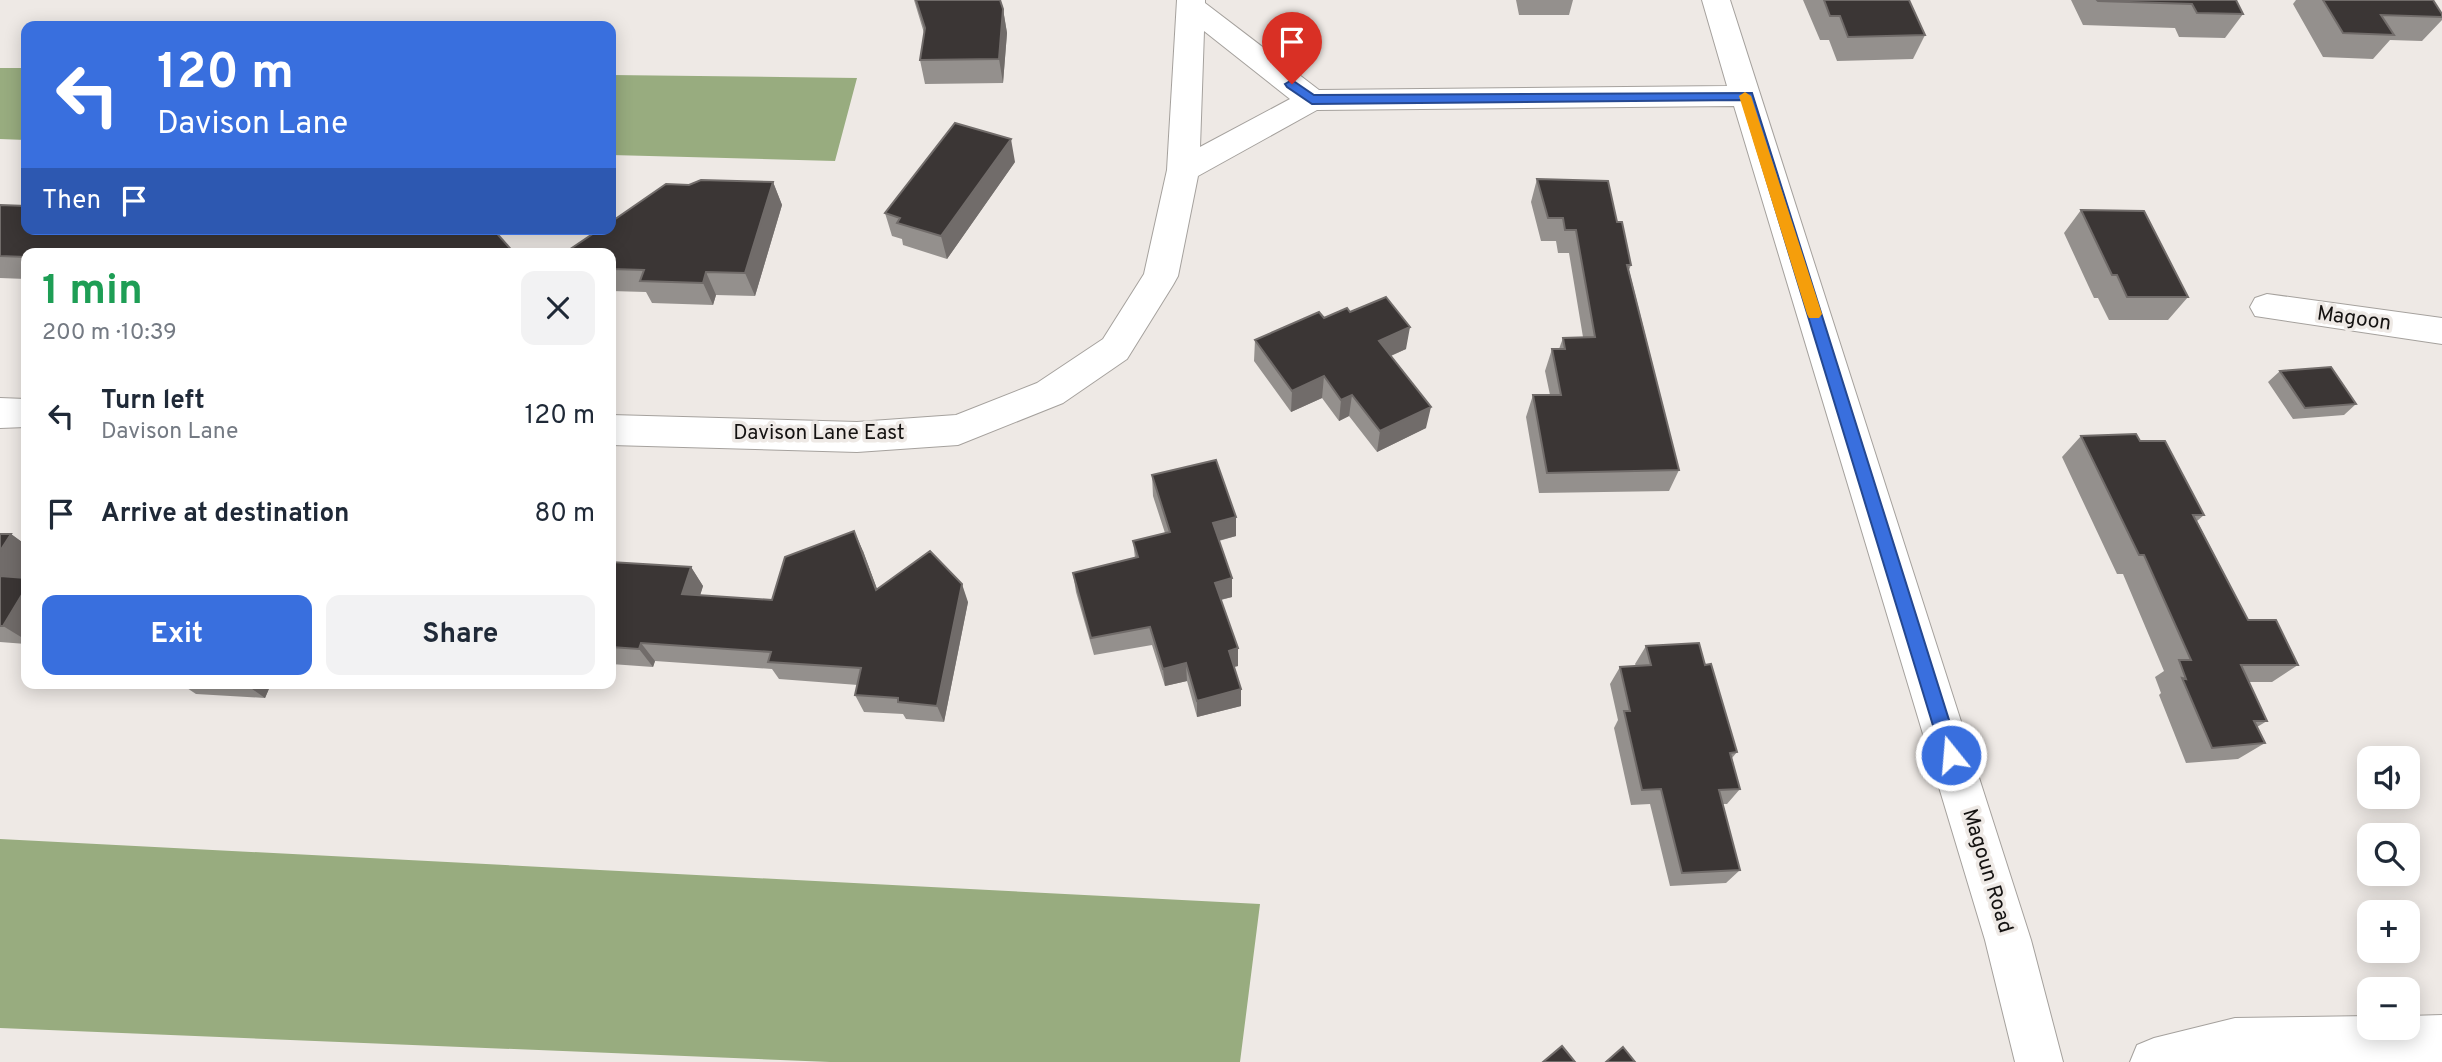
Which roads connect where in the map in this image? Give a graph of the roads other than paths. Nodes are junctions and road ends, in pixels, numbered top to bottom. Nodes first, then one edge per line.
1 (1716, 0) edge
2 (1191, 3) edge
3 (1747, 96) junction
4 (1312, 100) junction
5 (1183, 170) junction
6 (2267, 307) dead end
7 (2442, 331) edge
8 (0, 413) edge
9 (21, 414) edge
10 (616, 430) edge
11 (2442, 1039) edge
12 (2039, 1062) edge
13 (2154, 1062) edge

1 - 3 street, Magoun Road
2 - 4 street
2 - 5 street, Davison Lane East
3 - 4 street
3 - 12 street, Magoun Road
4 - 5 street
5 - 10 street, Davison Lane East
6 - 7 street, Magoon
8 - 9 street
11 - 13 street

